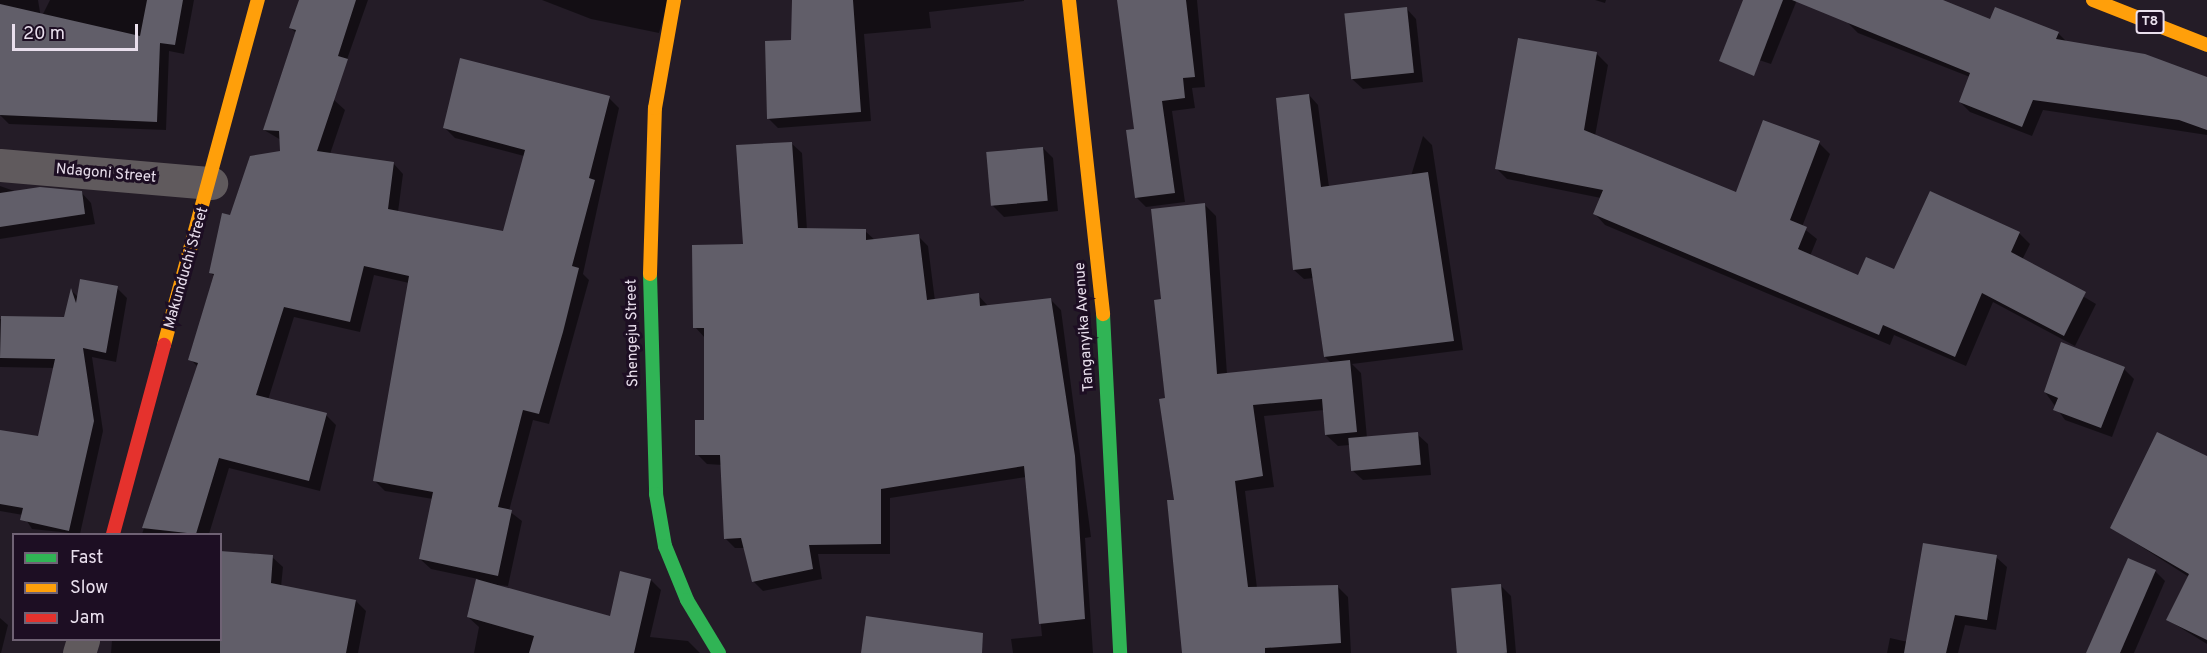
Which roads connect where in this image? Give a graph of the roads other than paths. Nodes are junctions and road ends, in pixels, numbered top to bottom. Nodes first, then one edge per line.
1 (258, 0) edge
2 (674, 0) edge
3 (1069, 0) edge
4 (2093, 0) edge
5 (2207, 45) edge
6 (0, 165) edge
7 (211, 183) junction
8 (112, 533) edge
9 (719, 653) edge
10 (1120, 653) edge

1 - 7 main road, Makunduchi Street
2 - 9 main road, Shengeju Street
3 - 10 main road, Tanganyika Avenue
4 - 5 main road, T8
6 - 7 street, Ndagoni Street
7 - 8 main road, Makunduchi Street

